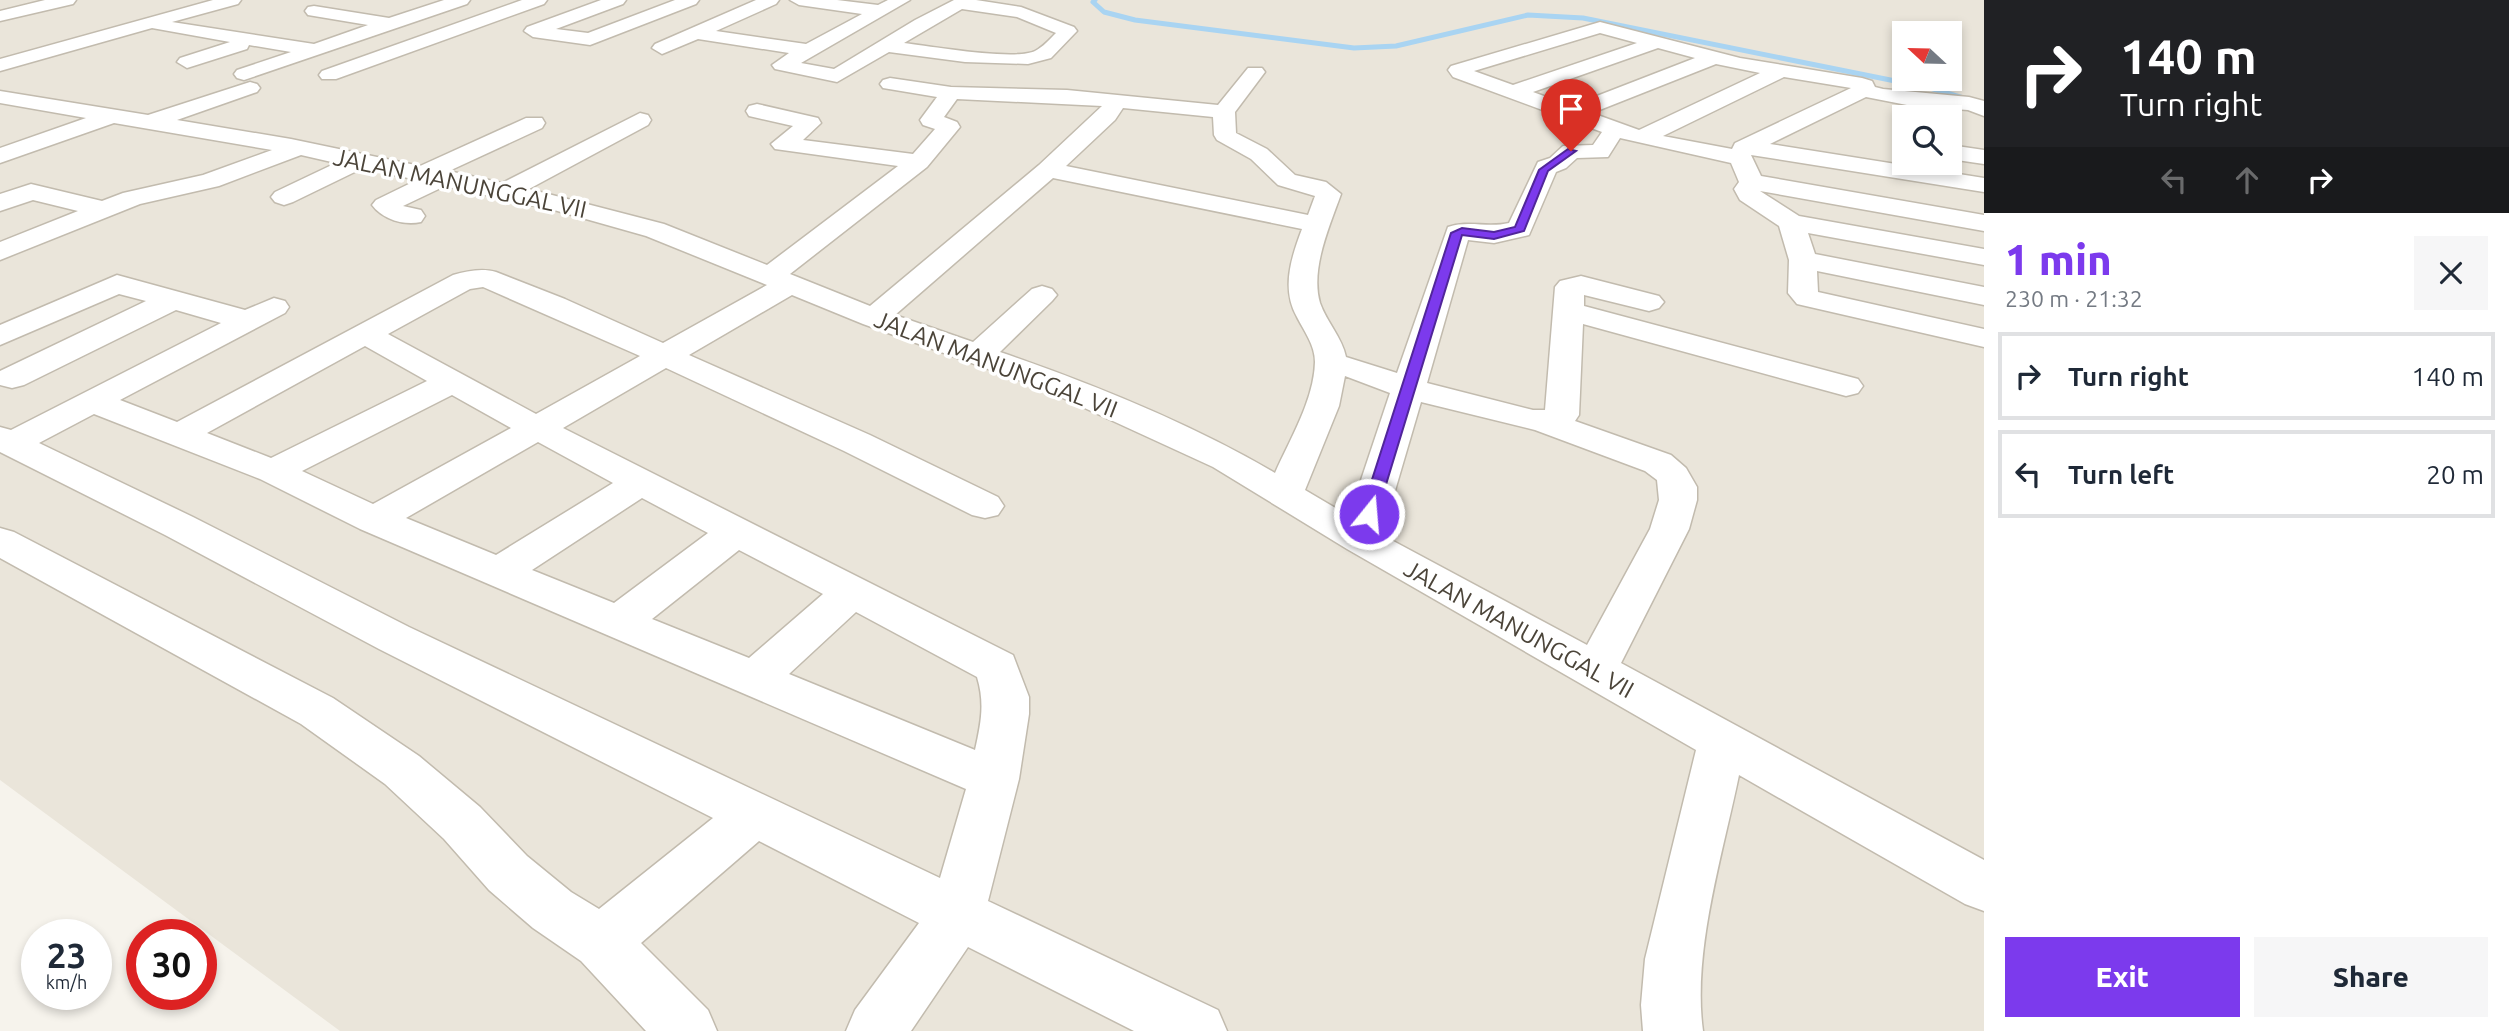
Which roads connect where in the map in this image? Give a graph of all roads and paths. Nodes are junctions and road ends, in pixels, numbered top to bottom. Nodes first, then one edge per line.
1 (232, 0) edge
2 (461, 0) edge
3 (538, 0) edge
4 (617, 0) edge
5 (690, 0) edge
6 (770, 0) edge
7 (799, 0) edge
8 (901, 0) edge
9 (965, 2) edge
10 (369, 4) dead end
11 (314, 11) dead end
12 (1021, 12) junction
13 (71, 14) edge
14 (738, 14) junction
15 (875, 14) junction
16 (336, 15) junction
17 (0, 16) edge
18 (778, 20) dead end
19 (150, 24) junction
20 (391, 24) junction
21 (921, 24) junction
22 (818, 26) dead end
23 (1001, 26) dead end
24 (845, 30) junction
25 (191, 32) junction
26 (112, 33) junction
27 (695, 33) junction
28 (981, 41) dead end
29 (1655, 43) junction
30 (240, 45) junction
31 (886, 46) junction
32 (662, 48) dead end
33 (317, 50) junction
34 (807, 50) junction
35 (961, 56) junction
36 (296, 57) junction
37 (1713, 58) junction
38 (187, 62) dead end
39 (0, 65) edge
40 (1255, 72) dead end
41 (1779, 72) junction
42 (329, 75) dead end
43 (901, 86) dead end
44 (1864, 90) junction
45 (1513, 92) junction
46 (951, 93) junction
47 (782, 95) dead end
48 (1117, 101) junction
49 (10, 103) edge
50 (1833, 107) junction
51 (1984, 110) edge
52 (1224, 112) junction
53 (1570, 114) junction
54 (112, 116) junction
55 (1892, 117) edge
56 (640, 120) dead end
57 (150, 122) junction
58 (534, 123) dead end
59 (1789, 128) junction
60 (1627, 134) junction
61 (1828, 134) dead end
62 (298, 148) junction
63 (1962, 154) edge
64 (0, 156) edge
65 (1984, 157) edge
66 (361, 160) junction
67 (1741, 161) junction
68 (919, 162) junction
69 (1048, 170) junction
70 (435, 175) junction
71 (1344, 176) dead end
72 (1984, 185) edge
73 (1323, 188) junction
74 (509, 190) junction
75 (284, 197) dead end
76 (0, 203) edge
77 (103, 209) junction
78 (412, 216) dead end
79 (1791, 222) junction
80 (1984, 223) edge
81 (1319, 225) junction
82 (0, 252) edge
83 (1984, 257) edge
84 (1803, 260) junction
85 (779, 281) junction
86 (1042, 295) dead end
87 (1984, 296) edge
88 (174, 299) junction
89 (1649, 302) dead end
90 (0, 307) edge
91 (1568, 311) junction
92 (39, 317) junction
93 (874, 318) junction
94 (364, 332) junction
95 (0, 335) edge
96 (1984, 338) edge
97 (980, 354) junction
98 (665, 356) junction
99 (1331, 364) junction
100 (6, 376) edge
101 (451, 382) junction
102 (1846, 386) dead end
103 (1408, 388) junction
104 (90, 404) junction
105 (1542, 421) junction
106 (537, 428) junction
107 (180, 434) junction
108 (7, 440) edge
109 (273, 471) junction
110 (642, 481) junction
111 (1285, 493) junction
112 (985, 506) dead end
113 (374, 520) junction
114 (737, 531) junction
115 (1361, 540) junction
116 (0, 541) edge
117 (499, 572) junction
118 (853, 591) junction
119 (619, 622) junction
120 (1594, 671) junction
121 (754, 679) junction
122 (1722, 743) junction
123 (994, 779) junction
124 (755, 814) junction
125 (1984, 887) edge
126 (957, 916) junction
127 (601, 942) junction
128 (687, 1031) edge
129 (876, 1031) edge
130 (1197, 1031) edge
131 (1673, 1031) edge

1 - 19 street
2 - 20 street
3 - 42 street
4 - 5 street
6 - 14 street
7 - 15 street
8 - 15 street
9 - 12 street
9 - 21 street
10 - 16 street
11 - 16 street
12 - 23 street
12 - 35 street
13 - 17 street
13 - 26 street
14 - 18 street
14 - 27 street
15 - 21 street
15 - 24 street
16 - 20 street
19 - 25 street
19 - 26 street
20 - 33 street
21 - 31 street
22 - 24 street
24 - 34 street
25 - 30 street
25 - 33 street
26 - 39 street
27 - 32 street
27 - 34 street
28 - 35 street
29 - 37 street
29 - 45 street
29 - 45 street
30 - 36 street
30 - 38 street
31 - 34 street
31 - 35 street
33 - 36 street
36 - 57 street
37 - 41 street
37 - 53 street
40 - 52 street
41 - 44 street
41 - 60 street
43 - 46 street
44 - 50 street
44 - 51 street
45 - 53 street
46 - 48 street
46 - 68 street
47 - 68 street
48 - 52 street
48 - 69 street
49 - 54 street, JALAN MANUNGGAL VII
50 - 55 street
50 - 59 street
52 - 73 street
53 - 60 street
54 - 57 street, JALAN MANUNGGAL VII
54 - 64 street
56 - 74 street
57 - 62 street, JALAN MANUNGGAL VII
58 - 70 street
59 - 61 street
59 - 67 street
60 - 67 street
60 - 103 street
62 - 66 street, JALAN MANUNGGAL VII
62 - 77 street
63 - 65 street
66 - 70 street, JALAN MANUNGGAL VII
66 - 75 street
67 - 72 street
67 - 79 street
67 - 80 street
68 - 85 street
69 - 81 street
69 - 93 street
70 - 74 street, JALAN MANUNGGAL VII
70 - 78 street
71 - 73 street
73 - 81 street
74 - 85 street, JALAN MANUNGGAL VII
76 - 77 street
77 - 82 street
79 - 83 street
79 - 84 street
81 - 99 street
84 - 87 street
84 - 96 street
85 - 93 street, JALAN MANUNGGAL VII
85 - 98 street
86 - 97 street
88 - 92 street
88 - 100 street
88 - 104 street
89 - 91 street
90 - 92 street
91 - 102 street
91 - 105 street
92 - 95 street
93 - 97 street, JALAN MANUNGGAL VII
94 - 98 street
94 - 101 street
94 - 107 street
97 - 111 street, JALAN MANUNGGAL VII
98 - 106 street
98 - 112 street
99 - 103 street
99 - 111 street
100 - 104 street
101 - 106 street
101 - 109 street
103 - 105 street
103 - 115 street
104 - 107 street
104 - 108 street
105 - 120 street
106 - 110 street
106 - 113 street
107 - 109 street
108 - 124 street
109 - 113 street
110 - 114 street
110 - 117 street
111 - 115 street, JALAN MANUNGGAL VII
113 - 117 street
114 - 118 street
114 - 119 street
115 - 120 street, JALAN MANUNGGAL VII
116 - 127 street
117 - 119 street
118 - 121 street
118 - 123 street
119 - 121 street
120 - 122 street, JALAN MANUNGGAL VII
121 - 123 street
122 - 125 street, JALAN MANUNGGAL VII
122 - 131 street
123 - 126 street
124 - 126 street
124 - 127 street
126 - 129 street
126 - 130 street
127 - 128 street

